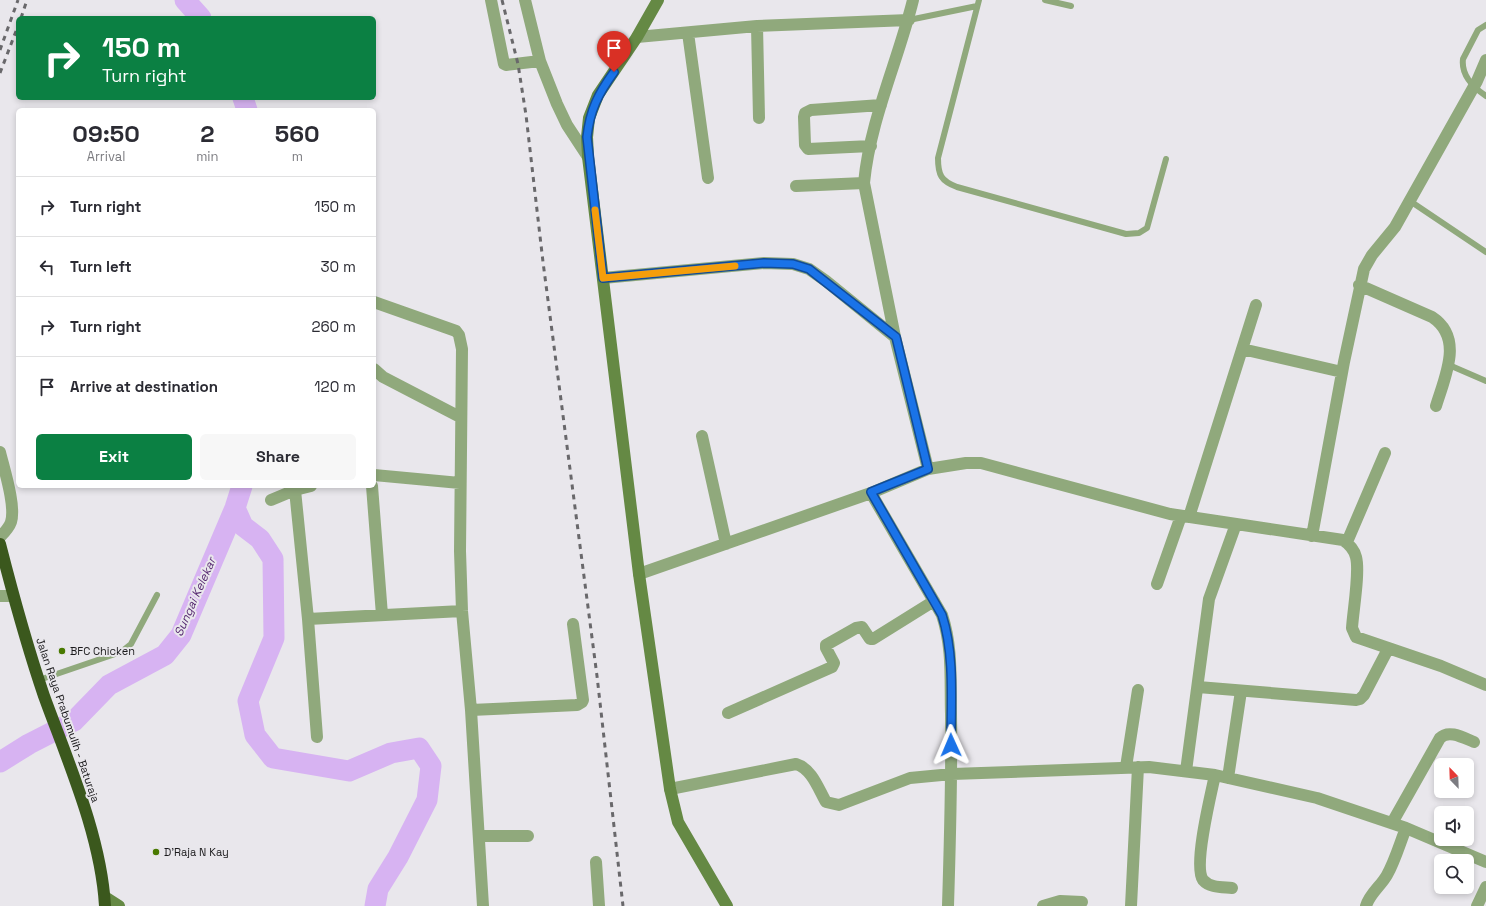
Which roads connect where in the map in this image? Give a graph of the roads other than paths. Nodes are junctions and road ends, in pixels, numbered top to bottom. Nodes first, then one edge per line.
1 (491, 0) edge
2 (525, 0) edge
3 (658, 0) edge
4 (913, 0) edge
5 (1044, 0) edge
6 (978, 3) edge
7 (1072, 6) dead end
8 (908, 20) junction
9 (1486, 25) edge
10 (757, 26) junction
11 (688, 33) junction
12 (637, 37) junction
13 (1486, 60) edge
14 (540, 61) junction
15 (1473, 87) junction
16 (1486, 96) edge
17 (881, 105) junction
18 (759, 118) dead end
19 (870, 146) junction
20 (588, 157) junction
21 (1166, 158) dead end
22 (708, 178) dead end
23 (864, 183) junction
24 (796, 186) dead end
25 (1410, 201) junction
26 (1486, 252) edge
27 (603, 278) junction
28 (1359, 285) junction
29 (376, 303) edge
30 (1256, 305) dead end
31 (896, 337) junction
32 (1242, 349) junction
33 (1449, 365) junction
34 (376, 371) edge
35 (1342, 372) junction
36 (1486, 381) edge
37 (1436, 406) dead end
38 (460, 417) junction
39 (702, 436) dead end
40 (0, 452) edge
41 (1385, 453) dead end
42 (928, 469) junction
43 (376, 475) edge
44 (460, 483) junction
45 (303, 488) edge
46 (372, 488) edge
47 (295, 490) junction
48 (871, 492) junction
49 (271, 500) dead end
50 (1185, 516) junction
51 (1236, 524) junction
52 (1312, 536) junction
53 (0, 537) edge
54 (1347, 542) junction
55 (0, 544) edge
56 (726, 544) junction
57 (639, 574) junction
58 (1157, 584) dead end
59 (157, 595) dead end
60 (0, 596) edge
61 (13, 596) junction
62 (934, 601) junction
63 (462, 611) junction
64 (382, 615) junction
65 (308, 619) junction
66 (573, 624) dead end
67 (1388, 649) junction
68 (39, 680) junction
69 (1486, 685) edge
70 (1198, 687) junction
71 (1138, 690) dead end
72 (1241, 691) junction
73 (471, 710) junction
74 (728, 713) dead end
75 (317, 737) dead end
76 (1474, 742) dead end
77 (1126, 767) junction
78 (1138, 767) junction
79 (1186, 771) junction
80 (952, 774) junction
81 (1215, 775) junction
82 (1228, 778) junction
83 (670, 789) junction
84 (1392, 822) junction
85 (1406, 828) junction
86 (479, 836) junction
87 (528, 836) dead end
88 (596, 862) dead end
89 (1486, 862) edge
90 (1486, 887) edge
91 (1232, 888) dead end
92 (105, 901) edge
93 (1082, 902) dead end
94 (119, 906) edge
95 (483, 906) edge
96 (599, 906) edge
97 (727, 906) edge
98 (948, 906) edge
99 (1042, 906) edge
100 (1131, 906) edge
101 (1366, 906) edge
102 (1477, 906) edge

1 - 14 street
2 - 14 street
3 - 12 street
4 - 8 street
5 - 7 lane
6 - 8 lane
6 - 21 lane
8 - 10 street
8 - 17 street
9 - 15 lane
10 - 11 street
10 - 18 street
11 - 12 street
11 - 22 street
12 - 20 street
13 - 15 street
14 - 20 street
15 - 16 lane
15 - 25 street
17 - 19 street
17 - 19 street
19 - 23 street
20 - 27 street
23 - 24 street
23 - 31 street
25 - 26 lane
25 - 28 street
27 - 31 street
27 - 57 street
28 - 33 street
28 - 35 street
29 - 38 street
30 - 32 street
31 - 42 street
32 - 35 street
32 - 50 street
33 - 36 lane
33 - 37 street
34 - 38 street
35 - 52 street
38 - 44 street
39 - 56 street
40 - 53 street
41 - 54 street
42 - 48 street
42 - 50 street
43 - 44 street
44 - 63 street
45 - 47 street
46 - 64 street
47 - 49 street
47 - 65 street
48 - 56 street
48 - 62 street
50 - 51 street
50 - 58 street
51 - 52 street
51 - 70 street
52 - 54 street
54 - 67 street
55 - 61 highway, Jalan Raya Prabumulih - Baturaja
56 - 57 street
57 - 83 street
59 - 68 lane
60 - 61 street
61 - 68 highway, Jalan Raya Prabumulih - Baturaja
62 - 74 street
62 - 80 street
63 - 64 street
63 - 73 street
64 - 65 street
65 - 75 street
66 - 73 street
67 - 69 street
67 - 72 street
68 - 92 highway, Jalan Raya Prabumulih - Baturaja
70 - 72 street
70 - 79 street
71 - 77 street
72 - 82 street
73 - 86 street
76 - 84 street
77 - 78 street
77 - 80 street
78 - 79 street
78 - 100 street
79 - 81 street
80 - 83 street
80 - 98 street
81 - 82 street
81 - 91 street
82 - 84 street
83 - 97 street
84 - 85 street
85 - 89 street
85 - 101 street
86 - 87 street
86 - 95 street
88 - 96 street
90 - 102 street
92 - 94 street
93 - 99 street

